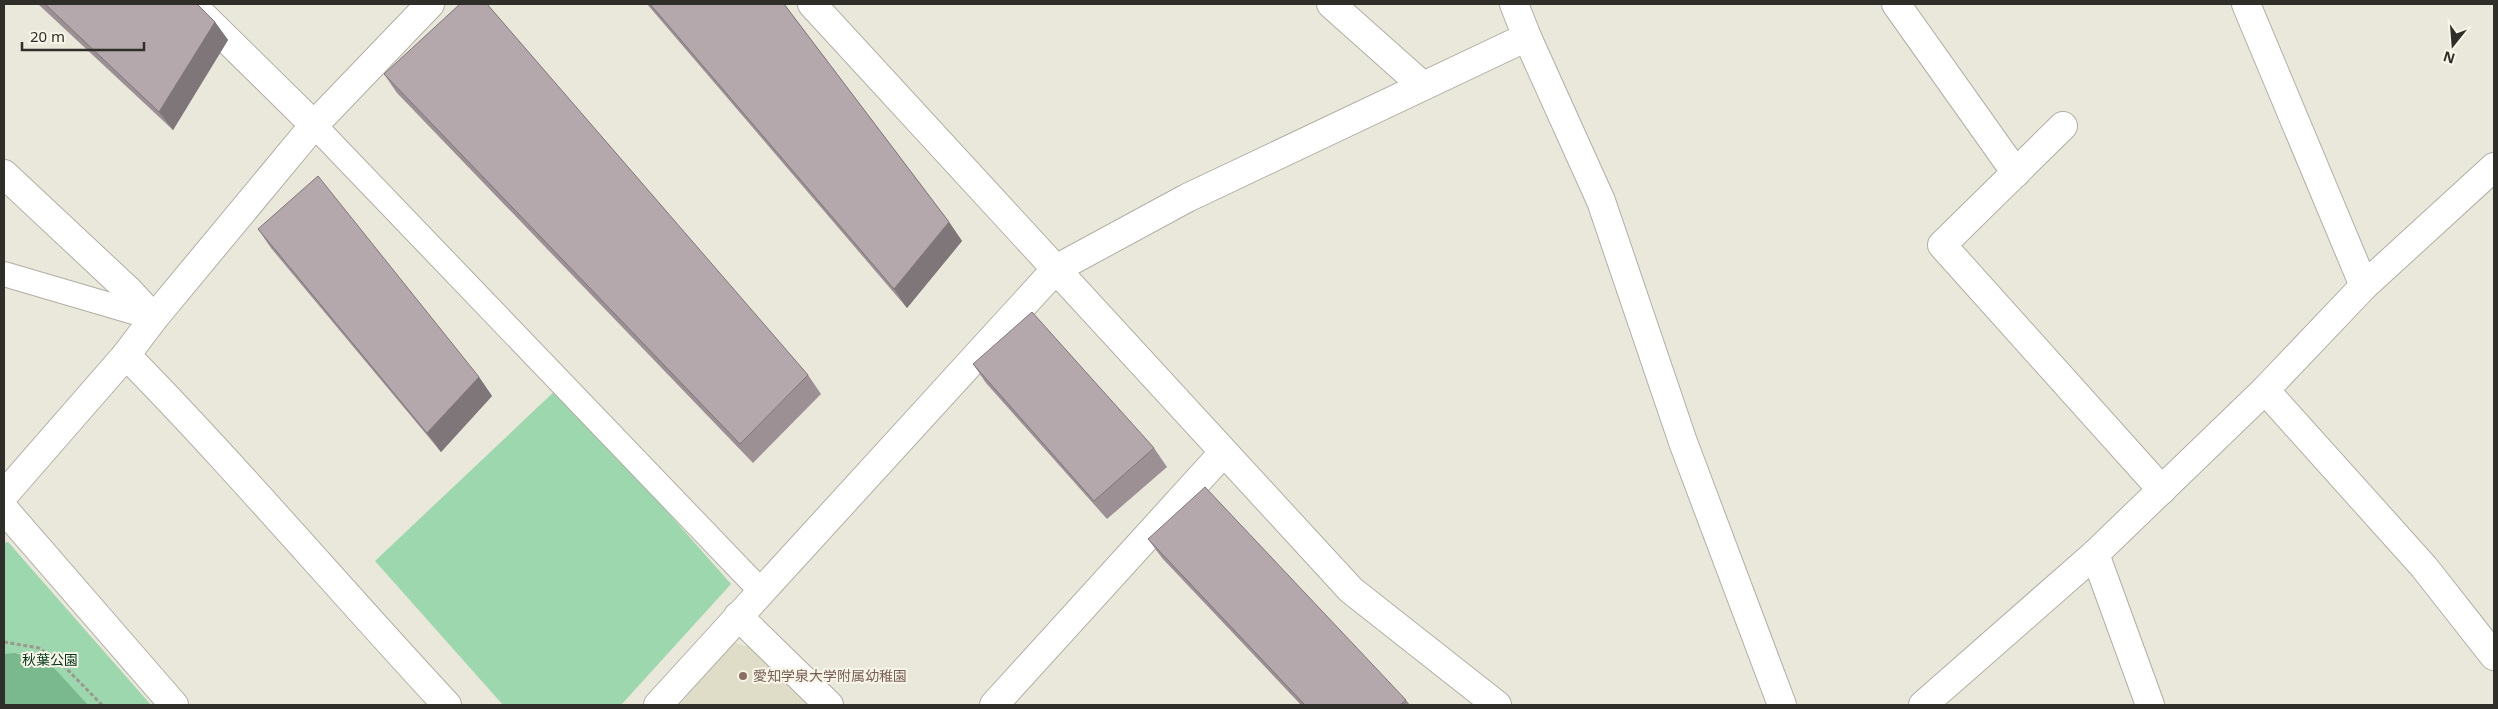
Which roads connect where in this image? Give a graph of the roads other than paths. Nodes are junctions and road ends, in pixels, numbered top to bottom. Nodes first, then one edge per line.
1 (191, 4) edge
2 (430, 4) edge
3 (812, 4) edge
4 (1331, 4) edge
5 (1514, 4) edge
6 (1896, 4) edge
7 (2246, 4) edge
8 (1527, 37) junction
9 (1423, 86) junction
10 (314, 125) junction
11 (2063, 126) dead end
12 (2494, 167) edge
13 (2016, 173) junction
14 (4, 174) edge
15 (1056, 269) junction
16 (4, 274) edge
17 (2364, 286) junction
18 (154, 318) junction
19 (126, 355) junction
20 (2266, 390) junction
21 (1223, 453) junction
22 (2162, 490) junction
23 (4, 495) edge
24 (4, 510) edge
25 (2095, 554) junction
26 (761, 591) junction
27 (738, 616) junction
28 (2494, 656) edge
29 (174, 705) edge
30 (447, 705) edge
31 (658, 705) edge
32 (829, 705) edge
33 (994, 705) edge
34 (1497, 705) edge
35 (1782, 705) edge
36 (1923, 705) edge
37 (2150, 705) edge

1 - 10 street
2 - 10 street
3 - 15 street
4 - 9 street
5 - 8 street
6 - 13 street
7 - 17 street
8 - 9 street
8 - 35 street
9 - 15 street
10 - 18 street
10 - 26 lane
11 - 13 street
12 - 17 street
13 - 22 street
14 - 18 street
15 - 21 street
15 - 26 street
16 - 18 lane
17 - 20 street
18 - 19 street
19 - 23 street
19 - 30 street
20 - 22 street
20 - 28 street
21 - 33 street
21 - 34 street
22 - 25 street
24 - 29 street
25 - 36 street
25 - 37 street
26 - 27 street
27 - 31 street
27 - 32 street

